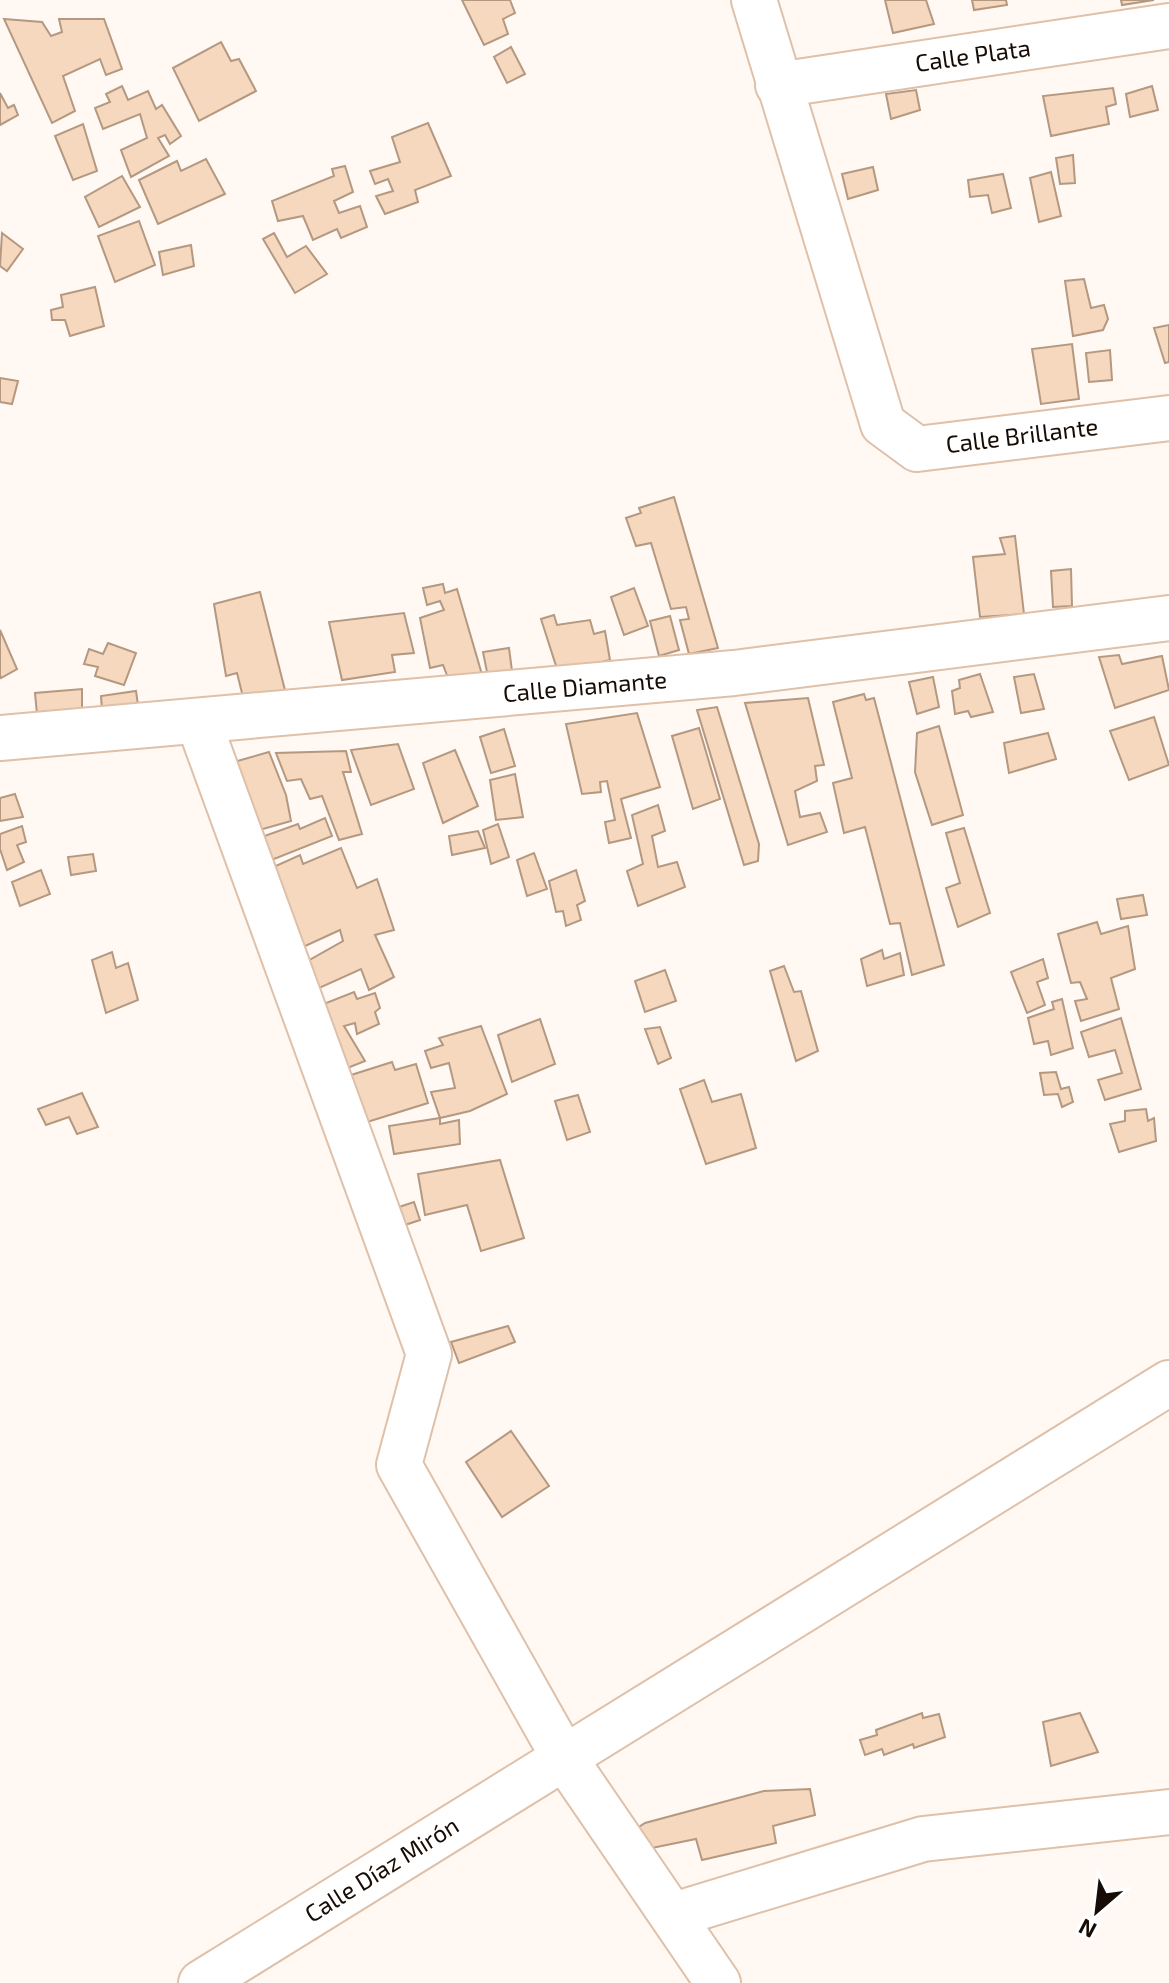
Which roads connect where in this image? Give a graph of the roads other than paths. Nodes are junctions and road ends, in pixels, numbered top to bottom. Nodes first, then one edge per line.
1 (754, 0) edge
2 (1168, 30) edge
3 (778, 85) junction
4 (1169, 418) edge
5 (1169, 618) edge
6 (199, 723) junction
7 (0, 738) edge
8 (1169, 1383) edge
9 (563, 1756) junction
10 (1169, 1812) edge
11 (674, 1915) junction
12 (201, 1983) edge
13 (718, 1983) edge

1 - 3 street
2 - 3 street, Calle Plata
3 - 4 street, Calle Brillante
5 - 6 street, Calle Diamante
6 - 7 street, Calle Diamante
6 - 9 street
8 - 9 street, Calle Díaz Mirón
9 - 11 street
9 - 12 street, Calle Díaz Mirón
10 - 11 street
11 - 13 street

